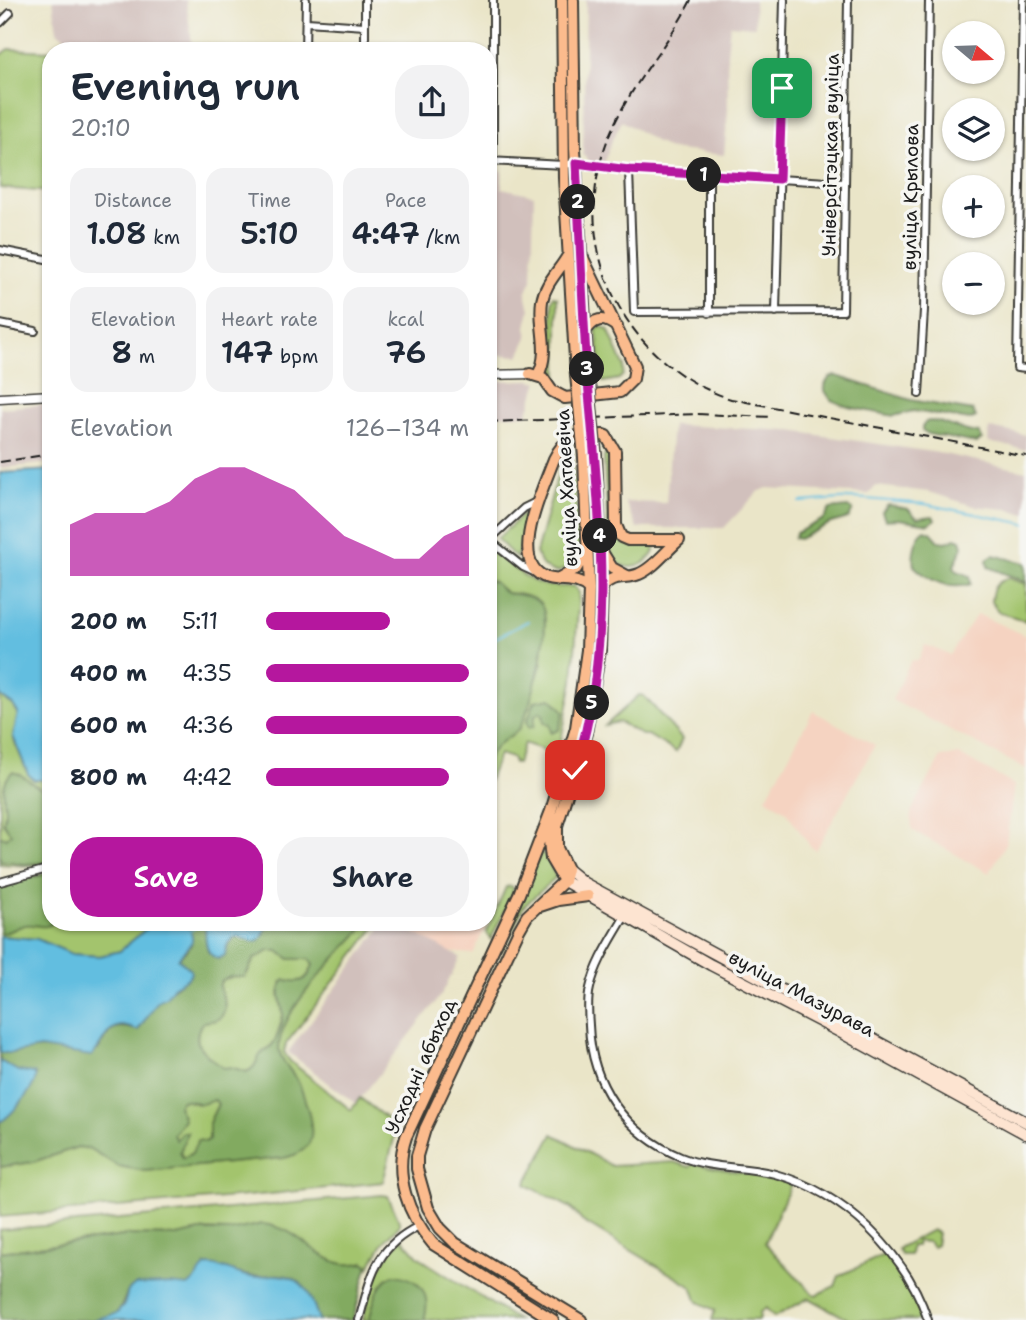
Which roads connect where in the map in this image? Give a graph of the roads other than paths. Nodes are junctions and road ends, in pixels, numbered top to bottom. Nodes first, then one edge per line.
1 (306, 0) edge
2 (365, 0) edge
3 (493, 0) edge
4 (562, 0) edge
5 (573, 0) edge
6 (784, 0) edge
7 (848, 0) edge
8 (929, 0) edge
9 (1023, 0) edge
10 (10, 13) dead end
11 (307, 22) junction
12 (0, 23) edge
13 (365, 26) junction
14 (306, 42) edge
15 (365, 42) edge
16 (492, 42) edge
17 (497, 161) edge
18 (570, 164) junction
19 (629, 170) junction
20 (709, 175) junction
21 (779, 179) junction
22 (844, 183) junction
23 (0, 250) edge
24 (580, 254) junction
25 (567, 257) junction
26 (42, 258) edge
27 (542, 303) junction
28 (570, 303) junction
29 (776, 312) junction
30 (709, 313) junction
31 (0, 324) edge
32 (617, 327) junction
33 (35, 331) dead end
34 (584, 333) junction
35 (1026, 369) edge
36 (497, 374) edge
37 (534, 374) junction
38 (582, 374) junction
39 (919, 394) dead end
40 (42, 396) edge
41 (0, 398) edge
42 (540, 500) junction
43 (497, 533) edge
44 (497, 547) edge
45 (601, 548) junction
46 (588, 549) junction
47 (538, 573) junction
48 (626, 576) junction
49 (557, 580) junction
50 (602, 587) junction
51 (589, 589) junction
52 (551, 811) junction
53 (42, 871) edge
54 (565, 875) junction
55 (0, 881) edge
56 (588, 896) junction
57 (531, 911) junction
58 (627, 911) junction
59 (487, 964) junction
60 (500, 970) junction
61 (1026, 1122) edge
62 (1026, 1134) edge
63 (419, 1226) junction
64 (359, 1320) edge
65 (553, 1320) edge
66 (581, 1320) edge
67 (928, 1320) edge

1 - 11 street
2 - 13 street
3 - 16 street
4 - 18 main road, вуліца Хатаевіча
5 - 18 main road, вуліца Хатаевіча
6 - 21 street
7 - 22 street, Універсітэцкая вуліца
8 - 39 street, вуліца Крылова
9 - 35 street
10 - 12 street
11 - 13 street
11 - 14 street
13 - 15 street
17 - 18 street
18 - 19 street
18 - 24 main road, вуліца Хатаевіча
18 - 25 main road, вуліца Хатаевіча
19 - 20 street
19 - 30 street
20 - 21 street
20 - 30 street
21 - 22 street
21 - 29 street
22 - 29 street, Універсітэцкая вуліца
23 - 26 street
24 - 32 main road
24 - 34 main road, вуліца Хатаевіча
25 - 27 main road
25 - 28 main road, вуліца Хатаевіча
27 - 28 main road
27 - 37 main road
28 - 38 main road, вуліца Хатаевіча
29 - 30 street
31 - 33 street
32 - 34 main road
32 - 37 main road
34 - 38 main road, вуліца Хатаевіча
36 - 37 street
38 - 45 main road, вуліца Хатаевіча, bridge
38 - 46 main road, вуліца Хатаевіча, bridge
40 - 41 street
42 - 43 street
42 - 47 main road
42 - 48 main road
44 - 47 street
45 - 48 main road
45 - 50 main road, вуліца Хатаевіча
46 - 49 main road
46 - 51 main road, вуліца Хатаевіча
47 - 49 main road
48 - 50 main road
49 - 51 main road
50 - 54 main road, вуліца Хатаевіча
51 - 52 main road, вуліца Хатаевіча
52 - 54 main road, вуліца Хатаевіча
52 - 59 main road, Усходні абыход
53 - 55 street
54 - 56 main road, вуліца Мазурава
54 - 57 main road, Усходні абыход
54 - 58 main road, вуліца Мазурава
56 - 57 main road
56 - 58 main road, вуліца Мазурава
57 - 60 main road, Усходні абыход
58 - 61 main road, вуліца Мазурава
58 - 62 main road, вуліца Мазурава
58 - 67 street
59 - 60 main road
59 - 63 main road, Усходні абыход
60 - 66 main road, Усходні абыход
63 - 64 street
63 - 65 main road, Усходні абыход

